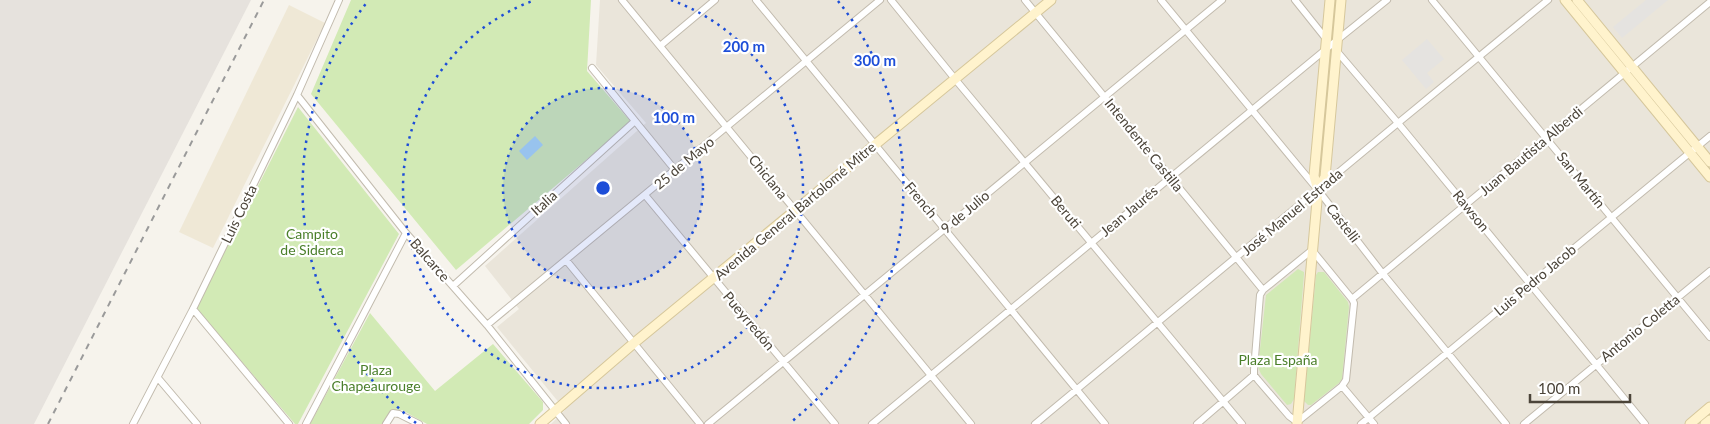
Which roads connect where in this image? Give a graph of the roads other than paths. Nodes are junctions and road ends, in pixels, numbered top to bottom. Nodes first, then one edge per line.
1 (339, 0) edge
2 (622, 0) edge
3 (715, 0) edge
4 (756, 0) edge
5 (880, 0) edge
6 (891, 0) edge
7 (1025, 0) edge
8 (1051, 0) edge
9 (1161, 0) edge
10 (1222, 0) edge
11 (1295, 0) edge
12 (1330, 0) edge
13 (1341, 0) edge
14 (1387, 0) edge
15 (1432, 0) edge
16 (1548, 0) edge
17 (1565, 0) edge
18 (1577, 0) edge
19 (1710, 2) edge
20 (1036, 13) junction
21 (1185, 30) junction
22 (1332, 45) junction
23 (660, 46) junction
24 (1478, 56) junction
25 (806, 61) junction
26 (592, 68) dead end
27 (1628, 70) junction
28 (955, 79) junction
29 (297, 95) junction
30 (1104, 97) junction
31 (1252, 110) junction
32 (635, 121) junction
33 (1398, 122) junction
34 (726, 127) junction
35 (1710, 136) edge
36 (1546, 139) junction
37 (875, 145) junction
38 (1694, 150) junction
39 (1710, 162) edge
40 (1024, 163) junction
41 (676, 170) junction
42 (1710, 176) edge
43 (1171, 177) junction
44 (1318, 190) junction
45 (645, 195) junction
46 (1466, 206) junction
47 (795, 211) junction
48 (1611, 217) junction
49 (944, 229) junction
50 (406, 233) junction
51 (1091, 243) junction
52 (1312, 250) junction
53 (1236, 258) junction
54 (566, 260) junction
55 (1710, 271) edge
56 (1383, 274) junction
57 (714, 278) junction
58 (1530, 284) junction
59 (453, 286) junction
60 (1263, 290) junction
61 (864, 295) junction
62 (1678, 298) junction
63 (1352, 299) junction
64 (192, 310) junction
65 (1011, 310) junction
66 (1158, 323) junction
67 (487, 325) junction
68 (1710, 338) edge
69 (634, 344) junction
70 (1447, 353) junction
71 (783, 362) junction
72 (1596, 364) junction
73 (1254, 375) junction
74 (931, 376) junction
75 (158, 378) junction
76 (1342, 386) junction
77 (1077, 389) junction
78 (1224, 402) junction
79 (1710, 407) edge
80 (555, 410) junction
81 (1368, 418) junction
82 (1710, 420) edge
83 (1297, 423) edge
84 (133, 424) edge
85 (197, 424) edge
86 (289, 424) edge
87 (306, 424) edge
88 (386, 424) edge
89 (419, 424) edge
90 (540, 424) edge
91 (566, 424) edge
92 (700, 424) edge
93 (708, 424) edge
94 (835, 424) edge
95 (872, 424) edge
96 (971, 424) edge
97 (1035, 424) edge
98 (1106, 424) edge
99 (1197, 424) edge
100 (1242, 424) edge
101 (1361, 424) edge
102 (1374, 424) edge
103 (1506, 424) edge
104 (1524, 424) edge
105 (1645, 424) edge
106 (1690, 424) edge
107 (1705, 424) edge

1 - 29 street, Luis Costa
2 - 23 street, Chiclana
3 - 23 street
4 - 25 street, French
5 - 25 street, 25 de Mayo
6 - 28 street, Beruti
7 - 20 street, Intendente Castilla
8 - 20 main road, Avenida General Bartolomé Mitre
9 - 21 street, Castelli
10 - 21 street, 9 de Julio
11 - 22 street, Rawson
12 - 22 main road
13 - 22 main road
14 - 22 street, Jean Jaurés
15 - 24 street, San Martín
16 - 24 street, José Manuel Estrada
17 - 27 main road
18 - 27 main road
19 - 27 street, Juan Bautista Alberdi
20 - 28 main road, Avenida General Bartolomé Mitre
20 - 30 street, Intendente Castilla
21 - 30 street, 9 de Julio
21 - 31 street, Castelli
22 - 31 street, Jean Jaurés
22 - 33 street, Rawson
22 - 44 main road
23 - 34 street, Chiclana
24 - 33 street, José Manuel Estrada
24 - 36 street, San Martín
25 - 34 street, 25 de Mayo
25 - 37 street, French
26 - 32 street
27 - 36 street, Juan Bautista Alberdi
27 - 38 main road
28 - 37 main road, Avenida General Bartolomé Mitre
28 - 40 street, Beruti
29 - 50 street, Balcarce
29 - 64 street, Luis Costa
30 - 40 street, 9 de Julio
30 - 43 street, Intendente Castilla
31 - 43 street, Jean Jaurés
31 - 44 street, Castelli
32 - 41 street
32 - 59 street, Italia
33 - 44 street, José Manuel Estrada
33 - 46 street, Rawson
34 - 41 street, 25 de Mayo
34 - 47 street, Chiclana
35 - 38 street, Luis Pedro Jacob
36 - 46 street, Juan Bautista Alberdi
36 - 48 street, San Martín
37 - 47 main road, Avenida General Bartolomé Mitre
37 - 49 street, French
38 - 39 main road
38 - 42 main road
38 - 48 street, Luis Pedro Jacob
40 - 49 street, 9 de Julio
40 - 51 street, Beruti
41 - 45 street, 25 de Mayo
43 - 51 street, Jean Jaurés
43 - 53 street, Intendente Castilla
44 - 52 main road
44 - 53 street, José Manuel Estrada
44 - 56 street, Castelli
45 - 54 street, 25 de Mayo
45 - 57 street, Pueyrredón
46 - 56 street, Juan Bautista Alberdi
46 - 58 street, Rawson
47 - 57 main road, Avenida General Bartolomé Mitre
47 - 61 street, Chiclana
48 - 58 street, Luis Pedro Jacob
48 - 62 street, San Martín
49 - 61 street, 9 de Julio
49 - 65 street, French
50 - 59 street, Balcarce
50 - 87 street
51 - 65 street, Jean Jaurés
51 - 66 street, Beruti
52 - 60 street
52 - 63 street
52 - 83 main road
53 - 60 street, Intendente Castilla
53 - 66 street, José Manuel Estrada
54 - 67 street, 25 de Mayo
54 - 69 street
55 - 62 street, Antonio Coletta
56 - 63 street, Juan Bautista Alberdi
56 - 70 street, Castelli
57 - 69 main road, Avenida General Bartolomé Mitre
57 - 71 street, Pueyrredón
58 - 70 street, Luis Pedro Jacob
58 - 72 street, Rawson
59 - 67 street, Balcarce
60 - 73 street
61 - 71 street, 9 de Julio
61 - 74 street, Chiclana
62 - 68 street, San Martín
62 - 72 street, Antonio Coletta
63 - 76 street
64 - 75 street, Luis Costa
64 - 86 street
65 - 74 street, Jean Jaurés
65 - 77 street, French
66 - 77 street, José Manuel Estrada
66 - 78 street, Beruti
67 - 80 street, Balcarce
69 - 80 main road, Avenida General Bartolomé Mitre
69 - 92 street
70 - 81 street, Luis Pedro Jacob
70 - 103 street, Castelli
71 - 93 street, 9 de Julio
71 - 94 street, Pueyrredón
72 - 104 street, Antonio Coletta
72 - 105 street, Rawson
73 - 78 street
73 - 83 street
74 - 95 street, Jean Jaurés
74 - 96 street, Chiclana
75 - 84 street, Luis Costa
75 - 85 street
76 - 81 street
76 - 83 street
77 - 97 street, José Manuel Estrada
77 - 98 street, French
78 - 99 street
78 - 100 street, Beruti
79 - 106 main road
80 - 90 main road, Avenida General Bartolomé Mitre
80 - 91 street, Balcarce
81 - 101 street, Luis Pedro Jacob
81 - 102 street
82 - 107 main road
88 - 89 street

